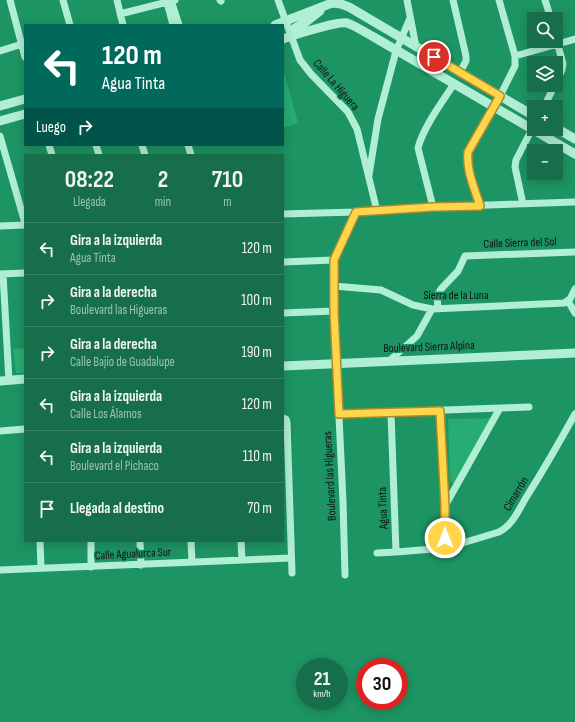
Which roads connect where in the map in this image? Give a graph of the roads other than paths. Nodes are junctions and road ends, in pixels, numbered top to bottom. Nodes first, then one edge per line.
1 (10, 0) edge
2 (64, 0) edge
3 (117, 0) edge
4 (278, 0) edge
5 (407, 0) edge
6 (453, 0) edge
7 (499, 0) edge
8 (546, 0) edge
9 (171, 1) edge
10 (333, 3) edge
11 (549, 12) edge
12 (120, 14) junction
13 (410, 18) junction
14 (286, 21) junction
15 (70, 24) edge
16 (123, 24) edge
17 (173, 24) edge
18 (178, 24) edge
19 (278, 24) edge
20 (287, 38) edge
21 (401, 38) junction
22 (575, 39) edge
23 (563, 40) edge
24 (22, 44) junction
25 (416, 47) junction
26 (537, 48) edge
27 (559, 48) edge
28 (0, 50) edge
29 (396, 51) junction
30 (24, 53) edge
31 (515, 56) junction
32 (460, 72) junction
33 (454, 84) junction
34 (500, 96) junction
35 (24, 98) edge
36 (547, 100) edge
37 (0, 106) edge
38 (493, 107) junction
39 (527, 112) edge
40 (24, 114) edge
41 (0, 121) edge
42 (527, 126) edge
43 (563, 132) edge
44 (0, 136) edge
45 (528, 136) edge
46 (544, 136) edge
47 (575, 139) edge
48 (575, 154) edge
49 (369, 179) junction
50 (575, 202) edge
51 (523, 204) junction
52 (480, 206) junction
53 (433, 207) junction
54 (377, 211) junction
55 (356, 212) junction
56 (284, 214) edge
57 (24, 220) edge
58 (24, 224) edge
59 (0, 226) edge
60 (575, 252) edge
61 (334, 260) junction
62 (284, 262) edge
63 (24, 273) edge
64 (2, 274) edge
65 (334, 286) junction
66 (575, 290) edge
67 (568, 301) junction
68 (435, 309) junction
69 (334, 311) junction
70 (575, 312) edge
71 (284, 313) edge
72 (575, 353) edge
73 (389, 361) junction
74 (337, 363) junction
75 (284, 366) edge
76 (24, 379) edge
77 (5, 381) edge
78 (528, 406) dead end
79 (500, 408) junction
80 (440, 411) junction
81 (391, 413) junction
82 (339, 414) junction
83 (575, 414) edge
84 (284, 419) edge
85 (24, 429) edge
86 (0, 431) edge
87 (445, 506) junction
88 (40, 542) edge
89 (90, 542) edge
90 (140, 542) edge
91 (191, 542) edge
92 (241, 542) edge
93 (446, 548) junction
94 (396, 552) junction
95 (377, 553) dead end
96 (292, 558) junction
97 (242, 560) junction
98 (192, 562) junction
99 (141, 565) junction
100 (91, 567) junction
101 (41, 568) junction
102 (0, 570) edge
103 (292, 573) dead end
104 (345, 575) dead end

1 - 24 street
2 - 15 street
3 - 12 street
4 - 14 street, Calle La Higuera
5 - 13 street
6 - 32 street
7 - 31 street
8 - 11 street
9 - 12 street
9 - 17 street
9 - 18 street
10 - 14 street
10 - 20 street
10 - 21 street
12 - 16 street
13 - 21 street
13 - 25 street
14 - 19 street
14 - 20 street, Calle La Higuera
20 - 29 street
20 - 49 street, Calle La Higuera
21 - 25 street
21 - 29 street
22 - 23 street
24 - 28 street
24 - 30 street
25 - 32 street
26 - 31 street
27 - 36 street
29 - 33 street
29 - 49 street
31 - 34 street
32 - 34 street
33 - 38 street
33 - 53 street
34 - 38 street
34 - 39 street
35 - 37 street
38 - 42 street
38 - 52 street
40 - 41 street
43 - 47 street
44 - 57 street
45 - 51 street
46 - 48 street
49 - 54 street, Calle La Higuera
50 - 51 street
51 - 52 street
52 - 53 street
53 - 54 street
54 - 55 street
55 - 56 street
55 - 61 street, Boulevard las Higueras
58 - 59 street
60 - 68 street, Calle Sierra del Sol
61 - 62 street
61 - 65 street, Boulevard las Higueras
63 - 64 street
64 - 77 street
65 - 68 street, Sierra de la Luna
65 - 69 street, Boulevard las Higueras
66 - 67 street
67 - 68 street, Sierra de la Luna
67 - 70 street
68 - 73 street
69 - 71 street
69 - 74 street, Boulevard las Higueras
72 - 73 street, Boulevard Sierra Alpina
73 - 74 street, Boulevard Sierra Alpina
74 - 75 street, Boulevard Sierra Alpina
74 - 82 street, Boulevard las Higueras
76 - 77 street
78 - 79 street
79 - 80 street
79 - 87 street
80 - 81 street
80 - 87 street
81 - 82 street
81 - 94 street, Agua Tinta
82 - 104 street, Boulevard las Higueras
83 - 93 street, Cimarrón
84 - 96 street
85 - 86 street
87 - 93 street
88 - 101 street
89 - 100 street
90 - 99 street
91 - 98 street
92 - 97 street
93 - 94 street
94 - 95 street
96 - 97 street, Calle Agualurca Sur
96 - 103 street
97 - 98 street, Calle Agualurca Sur
98 - 99 street, Calle Agualurca Sur
99 - 100 street, Calle Agualurca Sur
100 - 101 street, Calle Agualurca Sur
101 - 102 street, Calle Agualurca Sur

